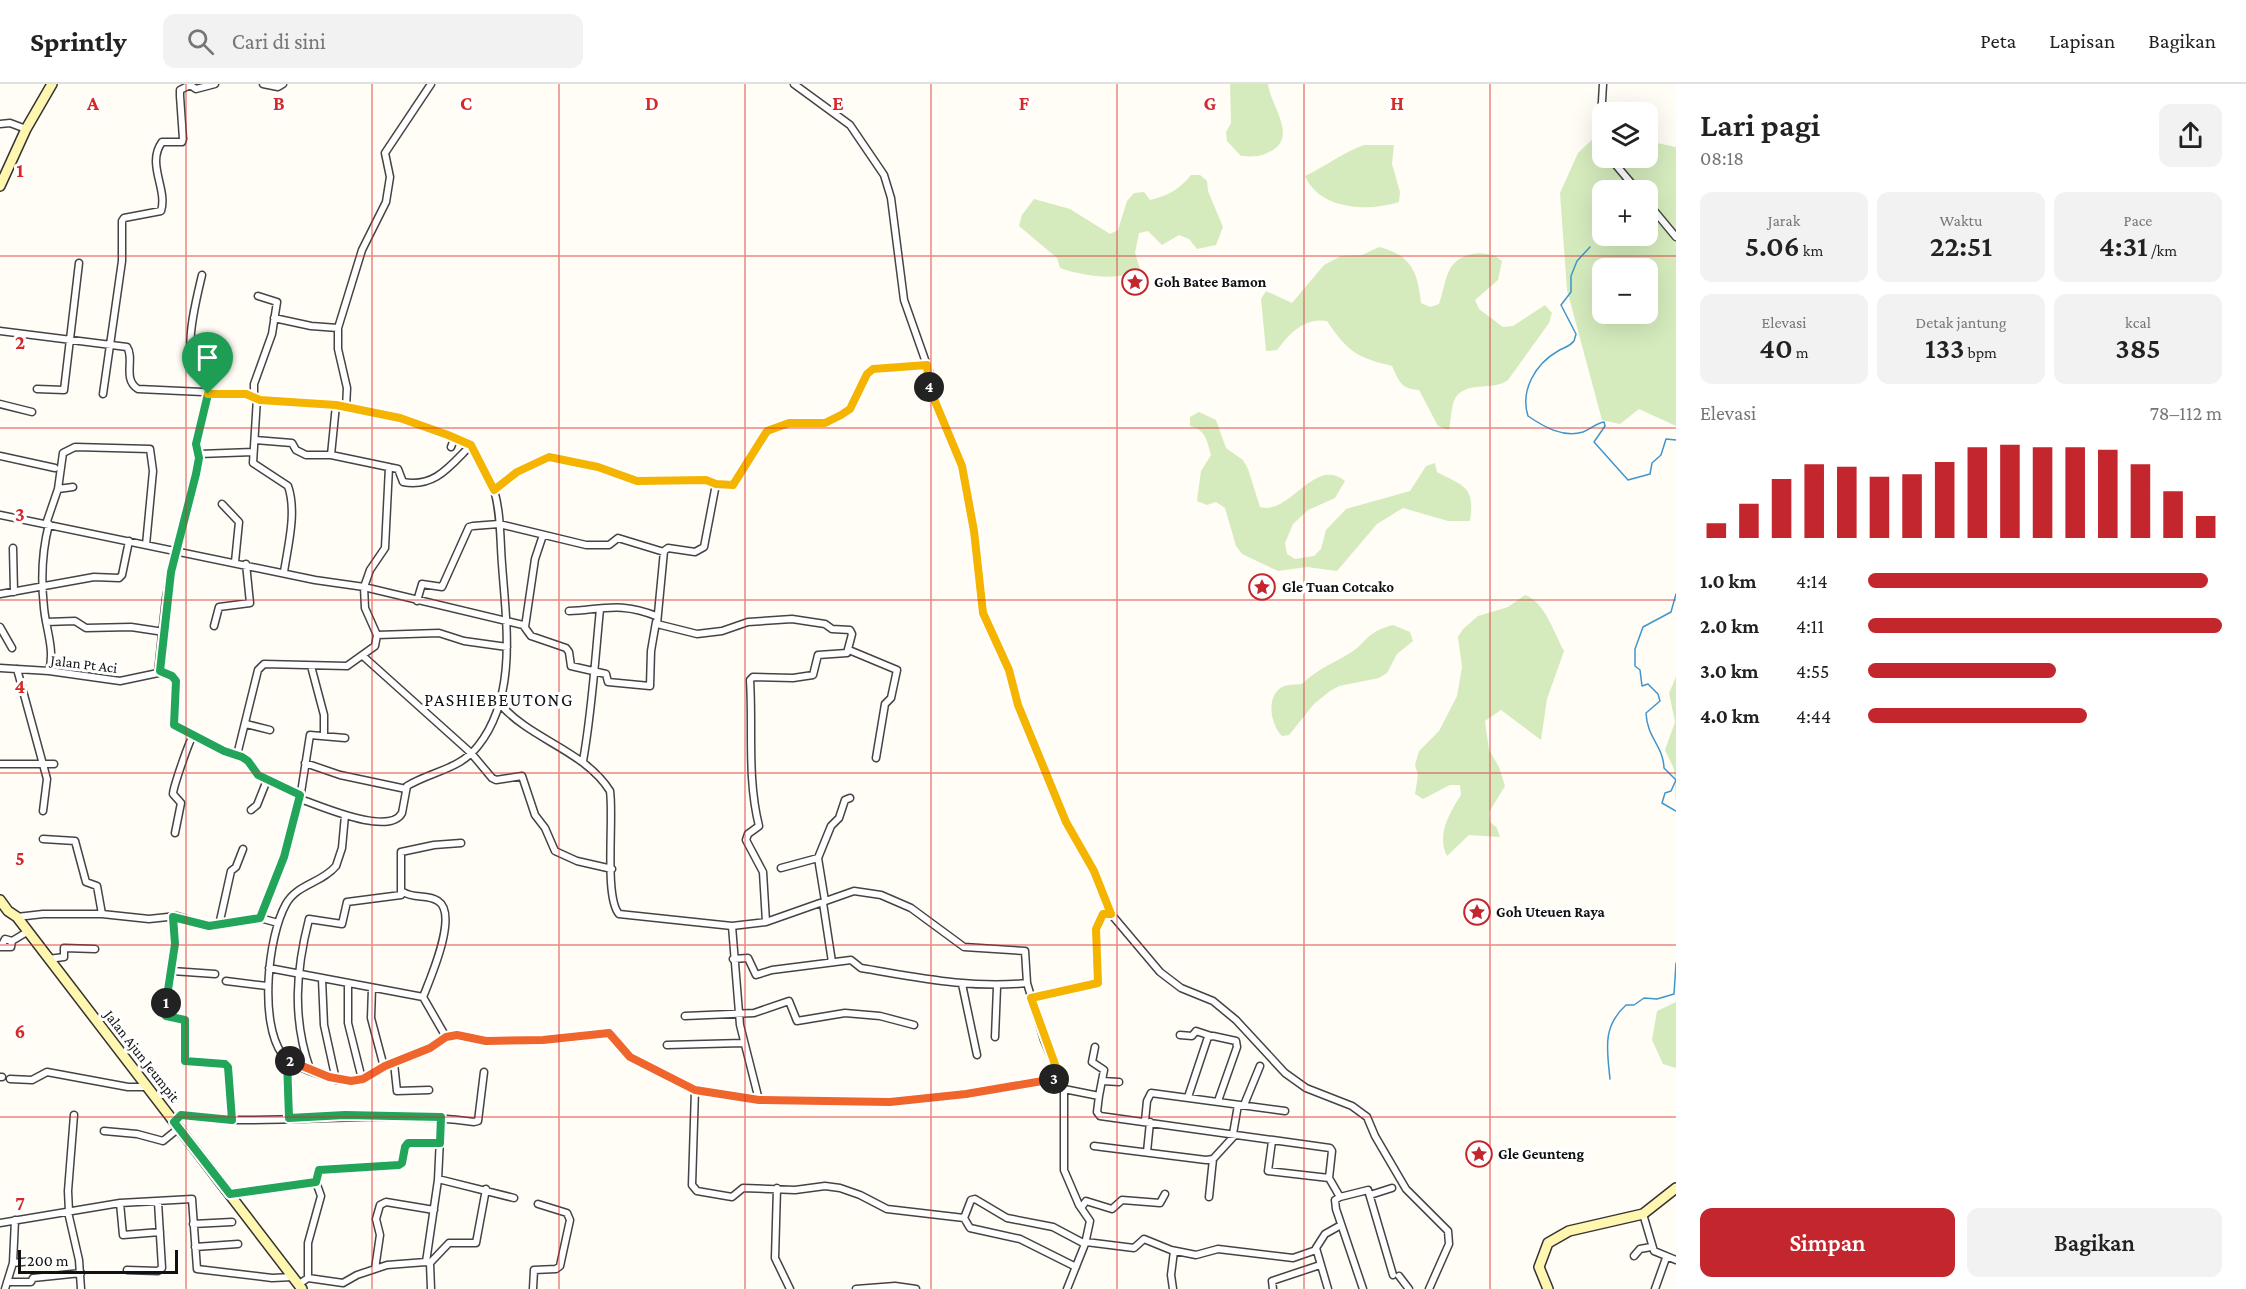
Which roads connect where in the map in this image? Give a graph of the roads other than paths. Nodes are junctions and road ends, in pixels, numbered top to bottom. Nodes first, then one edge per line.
1 (52, 84) edge
2 (190, 84) edge
3 (215, 84) edge
4 (263, 84) edge
5 (283, 84) edge
6 (431, 84) edge
7 (794, 84) edge
8 (1603, 84) edge
9 (1602, 102) edge
10 (0, 124) edge
11 (26, 129) junction
12 (1618, 168) edge
13 (1629, 180) edge
14 (0, 186) edge
15 (1658, 215) edge
16 (1676, 237) edge
17 (79, 263) dead end
18 (202, 275) dead end
19 (258, 296) dead end
20 (274, 318) junction
21 (338, 328) junction
22 (0, 331) edge
23 (71, 340) junction
24 (111, 345) junction
25 (927, 365) junction
26 (37, 389) dead end
27 (103, 394) dead end
28 (208, 394) junction
29 (255, 397) junction
30 (0, 404) edge
31 (336, 405) junction
32 (346, 408) junction
33 (32, 412) dead end
34 (455, 437) junction
35 (255, 440) junction
36 (471, 445) junction
37 (451, 447) dead end
38 (253, 452) junction
39 (199, 454) junction
40 (331, 455) junction
41 (0, 456) edge
42 (388, 467) junction
43 (55, 468) dead end
44 (716, 484) junction
45 (73, 487) dead end
46 (58, 489) junction
47 (494, 490) junction
48 (222, 504) dead end
49 (0, 515) edge
50 (47, 524) junction
51 (499, 524) junction
52 (543, 535) junction
53 (129, 541) junction
54 (146, 545) junction
55 (13, 548) dead end
56 (176, 550) junction
57 (664, 552) junction
58 (236, 562) junction
59 (246, 564) junction
60 (284, 572) junction
61 (44, 587) junction
62 (364, 587) junction
63 (14, 592) junction
64 (0, 594) edge
65 (417, 600) junction
66 (600, 609) junction
67 (569, 611) dead end
68 (656, 619) junction
69 (46, 622) junction
70 (506, 623) junction
71 (0, 627) edge
72 (214, 627) dead end
73 (525, 627) junction
74 (164, 632) junction
75 (377, 635) junction
76 (507, 646) junction
77 (12, 648) dead end
78 (849, 650) junction
79 (364, 657) junction
80 (311, 666) junction
81 (0, 669) edge
82 (17, 669) junction
83 (160, 670) junction
84 (49, 671) junction
85 (592, 672) junction
86 (500, 704) junction
87 (246, 724) junction
88 (270, 730) dead end
89 (193, 736) junction
90 (324, 736) junction
91 (345, 738) dead end
92 (474, 750) junction
93 (237, 755) junction
94 (876, 758) dead end
95 (583, 761) junction
96 (305, 763) junction
97 (42, 764) junction
98 (54, 764) dead end
99 (0, 765) edge
100 (267, 780) junction
101 (406, 789) junction
102 (300, 797) junction
103 (850, 798) dead end
104 (251, 810) dead end
105 (43, 811) dead end
106 (345, 815) junction
107 (175, 833) dead end
108 (43, 839) dead end
109 (461, 843) dead end
110 (243, 849) dead end
111 (818, 858) junction
112 (781, 868) dead end
113 (612, 873) junction
114 (403, 892) junction
115 (0, 900) edge
116 (824, 902) junction
117 (102, 914) junction
118 (1111, 914) junction
119 (15, 915) edge
120 (173, 917) junction
121 (260, 918) junction
122 (766, 922) junction
123 (278, 923) junction
124 (219, 925) junction
125 (732, 926) junction
126 (27, 932) junction
127 (1, 948) edge
128 (95, 950) dead end
129 (733, 958) junction
130 (48, 959) junction
131 (832, 962) junction
132 (269, 968) junction
133 (172, 970) junction
134 (215, 974) dead end
135 (297, 974) junction
136 (322, 979) junction
137 (226, 981) dead end
138 (348, 983) junction
139 (1027, 983) junction
140 (962, 984) junction
141 (267, 986) junction
142 (997, 987) junction
143 (372, 988) junction
144 (423, 997) junction
145 (1031, 998) junction
146 (739, 1014) junction
147 (685, 1016) dead end
148 (914, 1024) dead end
149 (1179, 1035) dead end
150 (1210, 1036) junction
151 (446, 1037) junction
152 (995, 1037) dead end
153 (742, 1043) junction
154 (667, 1045) dead end
155 (1095, 1047) dead end
156 (976, 1056) dead end
157 (287, 1060) junction
158 (394, 1063) junction
159 (1260, 1066) dead end
160 (384, 1067) junction
161 (310, 1070) junction
162 (484, 1072) dead end
163 (1060, 1078) junction
164 (10, 1079) dead end
165 (362, 1079) junction
166 (336, 1080) junction
167 (1102, 1081) junction
168 (1119, 1082) dead end
169 (146, 1087) junction
170 (1064, 1089) junction
171 (429, 1090) dead end
172 (695, 1090) junction
173 (1099, 1096) junction
174 (1188, 1096) junction
175 (759, 1100) junction
176 (1218, 1101) junction
177 (1241, 1105) junction
178 (1285, 1111) dead end
179 (74, 1114) dead end
180 (441, 1117) junction
181 (289, 1118) junction
182 (232, 1120) junction
183 (1148, 1122) junction
184 (176, 1125) junction
185 (105, 1131) dead end
186 (1234, 1134) junction
187 (1272, 1141) junction
188 (440, 1143) junction
189 (1094, 1146) dead end
190 (1147, 1152) junction
191 (1213, 1159) junction
192 (1329, 1178) junction
193 (438, 1179) junction
194 (316, 1182) junction
195 (777, 1188) junction
196 (1392, 1188) dead end
197 (1676, 1188) edge
198 (486, 1189) junction
199 (230, 1194) junction
200 (1164, 1194) dead end
201 (1370, 1196) junction
202 (1209, 1197) dead end
203 (1340, 1197) junction
204 (514, 1198) dead end
205 (158, 1202) junction
206 (120, 1203) junction
207 (538, 1204) dead end
208 (1081, 1208) junction
209 (434, 1210) junction
210 (69, 1212) junction
211 (1642, 1214) junction
212 (964, 1218) junction
213 (15, 1221) junction
214 (232, 1222) dead end
215 (0, 1223) edge
216 (194, 1224) junction
217 (1341, 1225) junction
218 (160, 1232) junction
219 (1086, 1243) junction
220 (238, 1245) dead end
221 (195, 1247) junction
222 (1652, 1247) junction
223 (1316, 1250) junction
224 (1174, 1251) junction
225 (1634, 1256) dead end
226 (1666, 1257) junction
227 (1676, 1260) edge
228 (32, 1261) dead end
229 (13, 1263) junction
230 (428, 1263) junction
231 (1320, 1265) junction
232 (1076, 1268) junction
233 (127, 1269) dead end
234 (375, 1269) junction
235 (81, 1273) junction
236 (308, 1278) junction
237 (298, 1284) edge
238 (32, 1285) edge
239 (7, 1286) edge
240 (81, 1289) edge
241 (431, 1289) edge
242 (533, 1289) edge
243 (790, 1289) edge
244 (856, 1289) edge
245 (916, 1289) edge
246 (1067, 1289) edge
247 (1173, 1289) edge
248 (1273, 1289) edge
249 (1328, 1289) edge
250 (1363, 1289) edge
251 (1409, 1289) edge
252 (1429, 1289) edge
253 (1548, 1289) edge
254 (1655, 1289) edge

1 - 11 street
2 - 3 street
2 - 24 street
4 - 5 street
6 - 21 street
7 - 25 street
8 - 9 street
10 - 11 street
11 - 14 street
12 - 13 street
15 - 16 street
17 - 23 street
18 - 28 street
19 - 20 street
20 - 21 street
20 - 29 street
21 - 32 street
22 - 23 street
23 - 24 street
23 - 26 street
24 - 27 street
24 - 28 street
25 - 44 street
25 - 118 street
28 - 29 street
28 - 39 street
29 - 31 street
29 - 35 street
30 - 33 street
31 - 32 street
31 - 40 street
32 - 34 street
34 - 36 street
34 - 37 street
35 - 38 street
35 - 40 street
36 - 42 street
36 - 47 street
38 - 39 street
38 - 60 street
39 - 56 street
40 - 42 street
41 - 43 street
42 - 62 street
44 - 47 street
44 - 57 street
45 - 46 street
46 - 50 street
46 - 54 street
47 - 51 street
48 - 58 street
49 - 50 street
50 - 53 street
50 - 61 street
51 - 52 street
51 - 65 street
51 - 70 street
52 - 57 street
52 - 73 street
53 - 54 street
53 - 61 street
54 - 56 street
55 - 63 street
56 - 58 street
56 - 74 street
57 - 68 street
58 - 59 street
59 - 60 street
59 - 72 street
60 - 62 street
61 - 63 street
61 - 69 street
62 - 65 street
62 - 75 street
63 - 64 street
65 - 70 street
66 - 67 street
66 - 68 street
66 - 85 street
68 - 78 street
68 - 85 street
69 - 74 street
69 - 84 street
70 - 73 street
70 - 76 street
71 - 77 street
73 - 85 street
74 - 83 street
75 - 76 street
75 - 79 street
76 - 86 street
78 - 94 street
78 - 122 street
79 - 80 street
79 - 92 street
80 - 87 street
80 - 90 street
81 - 82 street, Jalan Pt Aci
82 - 84 street, Jalan Pt Aci
82 - 97 street
83 - 84 street, Jalan Pt Aci
83 - 89 street
85 - 95 street
86 - 92 street
86 - 95 street
87 - 88 street
87 - 93 street
89 - 93 street
89 - 107 street
90 - 91 street
90 - 96 street
92 - 101 street
92 - 113 street
93 - 100 street
95 - 113 street
96 - 101 street
96 - 102 street
97 - 98 street
97 - 99 street
97 - 105 street
100 - 102 street
100 - 104 street
101 - 106 street
102 - 106 street
102 - 121 street
103 - 111 street
106 - 123 street
108 - 117 street
109 - 114 street
110 - 124 street
111 - 112 street
111 - 116 street
113 - 125 street
114 - 135 street
114 - 144 street
115 - 119 street, Jalan Ajun Jeumpit
116 - 122 street
116 - 131 street
116 - 139 street
117 - 119 street
117 - 120 street
118 - 145 street
118 - 252 street
119 - 126 street, Jalan Ajun Jeumpit
120 - 124 street
120 - 133 street
121 - 123 street
121 - 124 street
122 - 125 street
123 - 132 street
125 - 129 street
126 - 127 street
126 - 130 street, Jalan Ajun Jeumpit
128 - 130 street
129 - 131 street
129 - 146 street
130 - 169 street, Jalan Ajun Jeumpit
131 - 140 street
132 - 135 street
132 - 141 street
133 - 134 street
133 - 182 street
135 - 136 street
135 - 161 street
136 - 138 street
136 - 166 street
137 - 141 street
138 - 143 street
138 - 165 street
139 - 142 street
139 - 145 street
140 - 142 street
140 - 156 street
141 - 157 street
142 - 152 street
143 - 144 street
143 - 160 street
144 - 151 street
145 - 163 street
146 - 147 street
146 - 148 street
146 - 153 street
149 - 150 street
150 - 174 street
150 - 176 street
151 - 158 street
151 - 172 street
153 - 154 street
153 - 175 street
155 - 167 street
157 - 161 street
157 - 181 street
158 - 160 street
158 - 171 street
159 - 177 street
160 - 165 street
161 - 166 street
162 - 180 street
163 - 170 street
163 - 175 street
164 - 169 street
165 - 166 street
167 - 168 street
167 - 173 street
169 - 184 street, Jalan Ajun Jeumpit
170 - 173 street
170 - 208 street
172 - 175 street
172 - 195 street
173 - 183 street
174 - 176 street
174 - 183 street
176 - 177 street
177 - 178 street
177 - 186 street
179 - 210 street
180 - 181 street
180 - 188 street
181 - 182 street
182 - 184 street
183 - 186 street
183 - 190 street
184 - 185 street
184 - 199 street, Jalan Ajun Jeumpit
186 - 187 street
186 - 191 street
187 - 192 street
187 - 192 street
188 - 193 street
188 - 194 street
189 - 190 street
190 - 191 street
191 - 202 street
192 - 203 street
193 - 198 street
193 - 209 street
194 - 199 street
194 - 236 street
195 - 212 street
195 - 243 street
196 - 201 street
197 - 211 street
198 - 204 street
198 - 230 street
199 - 237 street, Jalan Ajun Jeumpit
200 - 208 street
201 - 203 street
201 - 251 street
203 - 217 street
205 - 206 street
205 - 216 street
205 - 218 street
206 - 210 street
206 - 218 street
207 - 242 street
208 - 219 street
209 - 230 street
209 - 234 street
210 - 213 street
210 - 235 street
211 - 222 street
211 - 253 street
212 - 219 street
212 - 232 street
213 - 215 street
213 - 229 street
214 - 216 street
216 - 221 street
217 - 223 street
217 - 250 street
218 - 233 street
219 - 224 street
219 - 232 street
220 - 221 street
221 - 237 street
222 - 225 street
222 - 226 street
223 - 224 street
223 - 231 street
224 - 247 street
226 - 227 street
226 - 254 street
228 - 229 street
229 - 239 street
230 - 234 street
230 - 241 street
231 - 248 street
231 - 249 street
232 - 246 street
234 - 236 street
235 - 238 street
235 - 240 street
236 - 237 street
238 - 239 street
244 - 245 street

